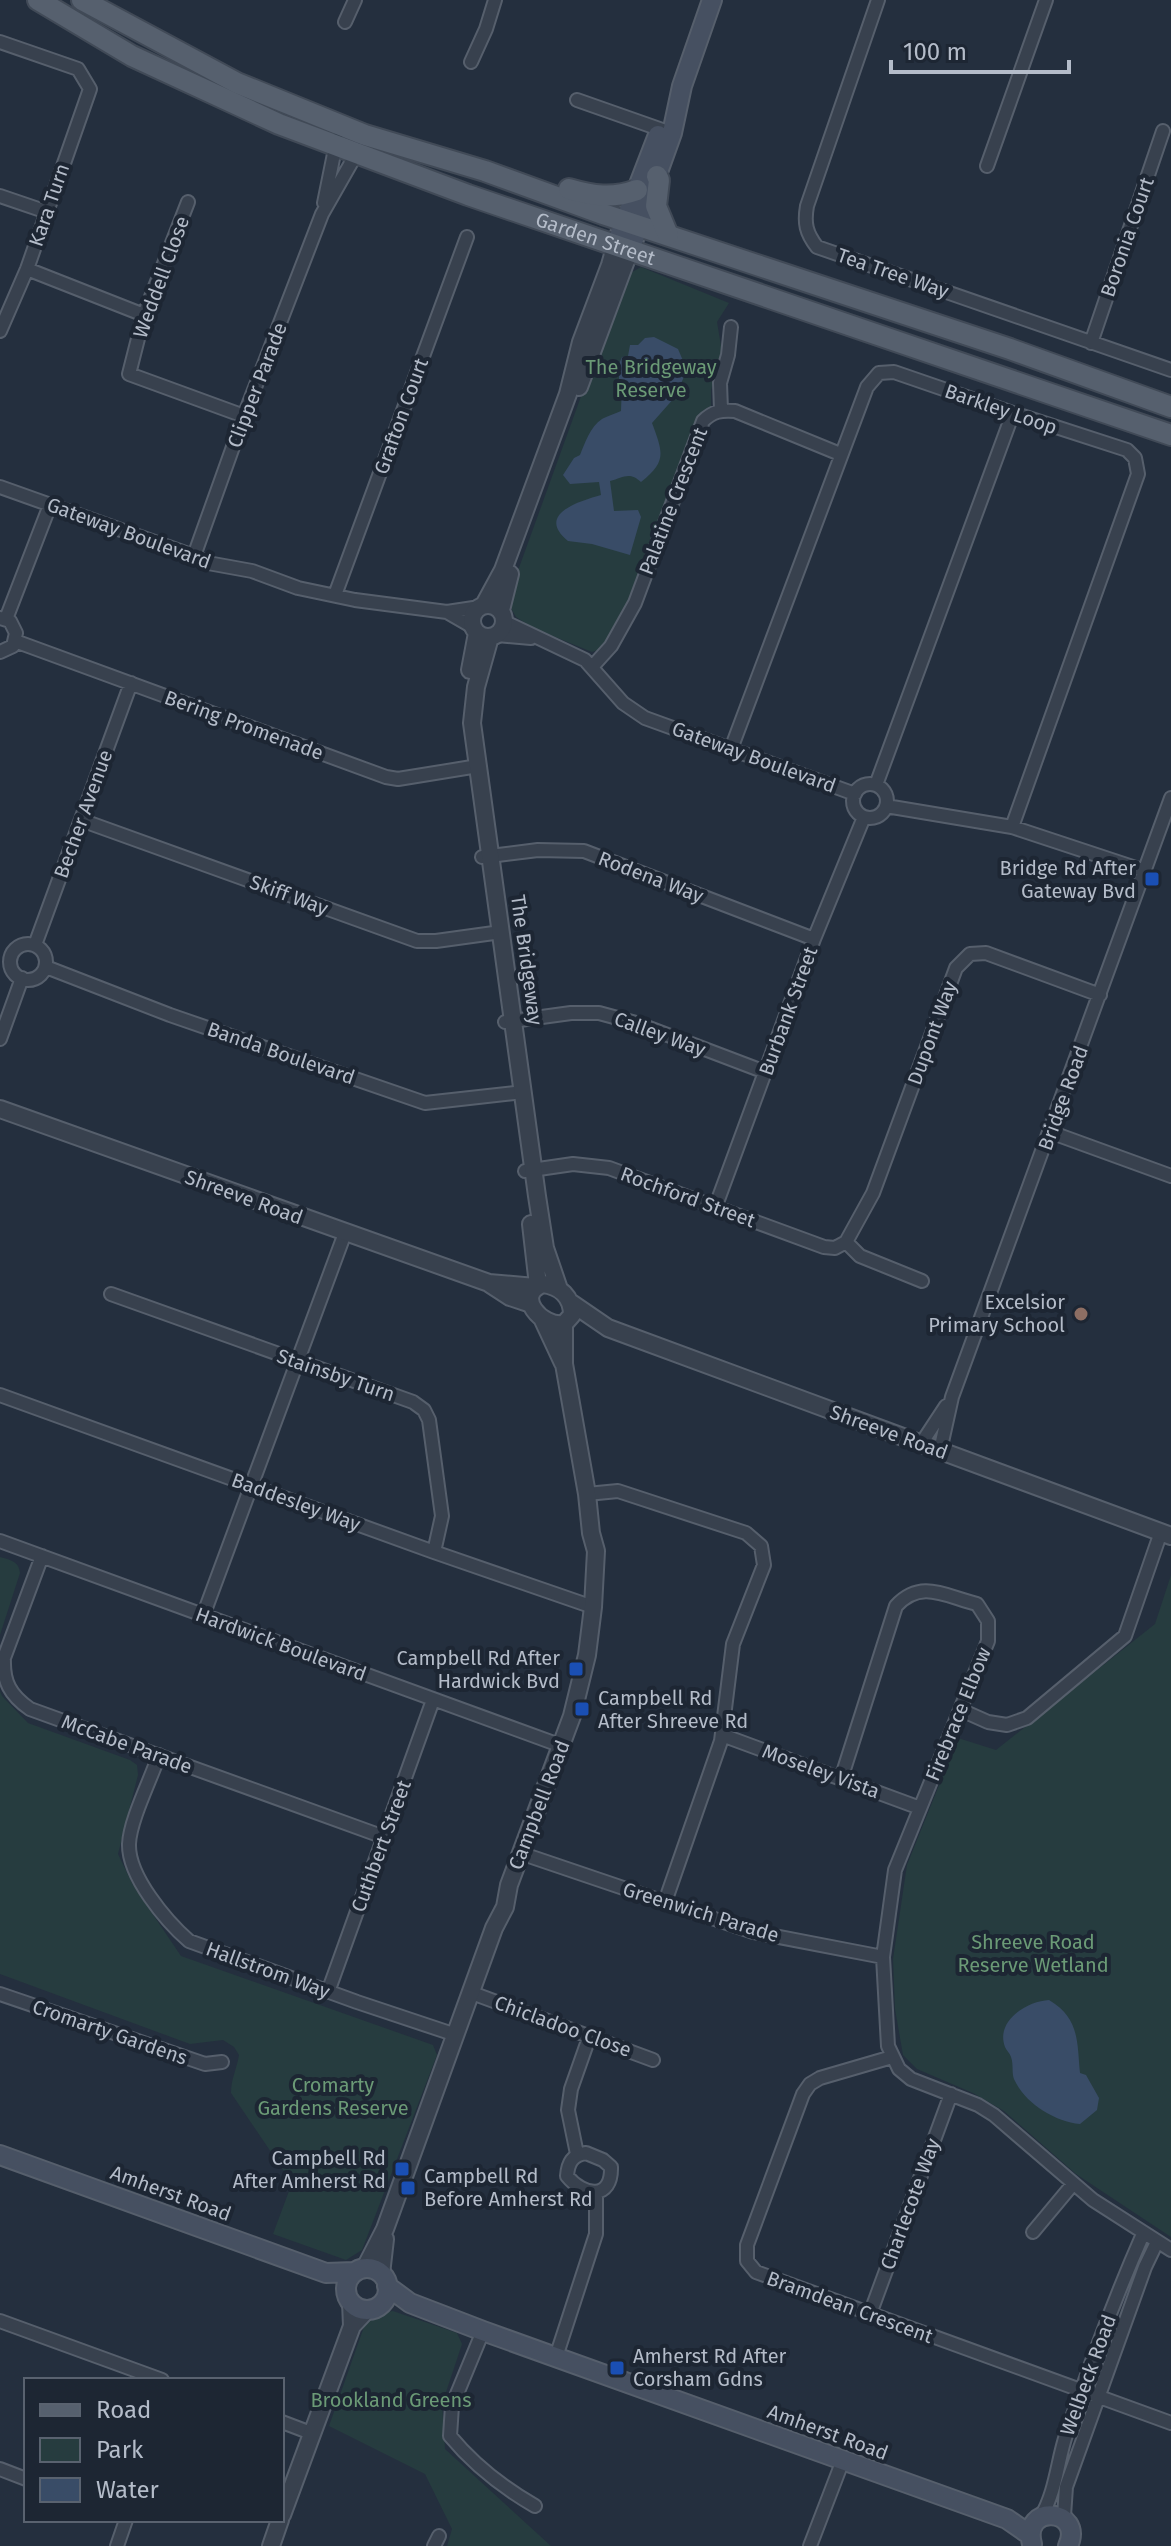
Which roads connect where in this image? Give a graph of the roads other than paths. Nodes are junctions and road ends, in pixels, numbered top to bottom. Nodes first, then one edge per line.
1 (38, 0) edge
2 (82, 0) edge
3 (355, 0) edge
4 (495, 0) edge
5 (878, 0) edge
6 (1046, 0) edge
7 (706, 1) edge
8 (345, 22) dead end
9 (0, 42) edge
10 (471, 62) dead end
11 (577, 100) dead end
12 (666, 131) junction
13 (1163, 131) dead end
14 (338, 136) junction
15 (361, 144) junction
16 (987, 166) dead end
17 (485, 171) junction
18 (657, 176) junction
19 (637, 190) junction
20 (0, 196) edge
21 (188, 202) dead end
22 (47, 212) junction
23 (322, 214) junction
24 (631, 223) junction
25 (668, 235) junction
26 (467, 237) dead end
27 (623, 247) junction
28 (27, 269) junction
29 (144, 315) junction
30 (731, 327) dead end
31 (0, 331) edge
32 (1091, 343) junction
33 (1171, 370) edge
34 (1171, 407) edge
35 (721, 410) junction
36 (1013, 413) junction
37 (244, 416) junction
38 (1171, 435) edge
39 (840, 454) junction
40 (0, 487) edge
41 (50, 505) junction
42 (194, 556) junction
43 (335, 595) junction
44 (447, 612) junction
45 (3, 618) edge
46 (488, 622) junction
47 (15, 641) junction
48 (0, 652) edge
49 (592, 667) junction
50 (131, 683) junction
51 (731, 749) junction
52 (474, 766) junction
53 (876, 785) junction
54 (855, 794) junction
55 (1170, 801) edge
56 (886, 806) junction
57 (864, 817) junction
58 (81, 820) junction
59 (1012, 827) junction
60 (486, 857) junction
61 (1145, 871) junction
62 (496, 932) junction
63 (814, 939) junction
64 (35, 945) junction
65 (6, 952) edge
66 (46, 967) junction
67 (22, 978) junction
68 (1100, 995) junction
69 (509, 1022) junction
70 (0, 1039) edge
71 (765, 1072) junction
72 (518, 1093) junction
73 (0, 1109) edge
74 (1050, 1132) junction
75 (529, 1170) junction
76 (1171, 1176) edge
77 (715, 1208) junction
78 (345, 1233) junction
79 (846, 1242) junction
80 (922, 1281) dead end
81 (489, 1283) junction
82 (537, 1286) junction
83 (111, 1294) dead end
84 (564, 1296) junction
85 (531, 1304) junction
86 (542, 1318) junction
87 (567, 1322) junction
88 (608, 1328) junction
89 (296, 1362) junction
90 (564, 1364) junction
91 (0, 1395) edge
92 (952, 1397) junction
93 (921, 1444) junction
94 (940, 1451) junction
95 (250, 1486) junction
96 (587, 1494) junction
97 (1166, 1534) edge
98 (0, 1541) edge
99 (434, 1552) junction
100 (42, 1556) junction
101 (593, 1607) junction
102 (203, 1616) junction
103 (433, 1700) junction
104 (961, 1710) junction
105 (722, 1735) junction
106 (562, 1746) junction
107 (159, 1755) junction
108 (841, 1779) junction
109 (920, 1808) junction
110 (384, 1837) junction
111 (523, 1854) junction
112 (665, 1902) junction
113 (883, 1957) junction
114 (328, 1992) junction
115 (472, 1993) junction
116 (0, 1994) edge
117 (456, 2035) junction
118 (590, 2035) junction
119 (892, 2057) junction
120 (653, 2060) dead end
121 (222, 2062) dead end
122 (951, 2094) junction
123 (577, 2154) junction
124 (0, 2155) edge
125 (1073, 2184) junction
126 (596, 2192) junction
127 (1033, 2232) dead end
128 (1143, 2234) junction
129 (1157, 2242) junction
130 (1171, 2250) edge
131 (367, 2289) junction
132 (870, 2314) junction
133 (0, 2321) edge
134 (483, 2331) junction
135 (556, 2357) junction
136 (157, 2378) edge
137 (1081, 2390) junction
138 (1098, 2397) junction
139 (284, 2423) edge
140 (1171, 2423) edge
141 (311, 2433) junction
142 (843, 2460) junction
143 (0, 2469) edge
144 (24, 2478) edge
145 (535, 2506) dead end
146 (284, 2509) edge
147 (125, 2522) edge
148 (279, 2522) edge
149 (1035, 2529) edge
150 (1073, 2537) edge
151 (117, 2546) edge
152 (271, 2546) edge
153 (810, 2546) edge

1 - 14 main road, Garden Street
2 - 14 main road, Garden Street
3 - 8 street
4 - 10 street
5 - 32 street, Tea Tree Way
6 - 16 street
7 - 12 main road
9 - 22 street, Kara Turn
11 - 12 street
12 - 18 main road
12 - 19 main road
13 - 32 street, Boronia Court
14 - 15 main road, Garden Street
14 - 23 street, Clipper Parade
15 - 17 main road, Garden Street
15 - 23 street, Clipper Parade
15 - 27 main road, Garden Street
17 - 19 main road
17 - 24 main road, Garden Street
18 - 24 main road
18 - 25 main road
19 - 24 main road
20 - 22 street
21 - 29 street, Weddell Close
22 - 28 street, Kara Turn
23 - 37 street, Clipper Parade
24 - 25 main road, Garden Street
24 - 27 main road, The Bridgeway
25 - 34 main road, Garden Street
26 - 43 street, Grafton Court
27 - 38 main road, Garden Street
27 - 46 street, The Bridgeway
28 - 29 street, Kara Turn
28 - 31 street
29 - 37 street, Weddell Close
30 - 35 street
32 - 33 street, Tea Tree Way
35 - 39 street, Palatine Crescent
35 - 49 street, Palatine Crescent
36 - 39 street, Barkley Loop
36 - 53 street
36 - 59 street, Barkley Loop
37 - 42 street, Clipper Parade
39 - 51 street, Barkley Loop
40 - 41 street, Gateway Boulevard
41 - 42 street, Gateway Boulevard
41 - 45 street
42 - 43 street, Gateway Boulevard
43 - 44 street, Gateway Boulevard
44 - 46 street, Gateway Boulevard
44 - 46 street, Gateway Boulevard
45 - 47 street
46 - 49 street, Gateway Boulevard
46 - 52 street, The Bridgeway
47 - 48 street
47 - 50 street, Bering Promenade
49 - 51 street, Gateway Boulevard
50 - 52 street, Bering Promenade
50 - 58 street, Becher Avenue
51 - 54 street, Gateway Boulevard
52 - 60 street, The Bridgeway
53 - 54 street
53 - 56 street
54 - 57 street
55 - 61 street, Bridge Road
56 - 57 street
56 - 59 street
57 - 63 street, Burbank Street
58 - 62 street, Skiff Way
58 - 64 street, Becher Avenue
59 - 61 street
60 - 62 street, The Bridgeway
60 - 63 street, Rodena Way
61 - 68 street, Bridge Road
62 - 69 street, The Bridgeway
63 - 71 street, Burbank Street
64 - 65 street
64 - 66 street
65 - 67 street
66 - 67 street
66 - 72 street, Banda Boulevard
67 - 70 street
68 - 74 street, Bridge Road
68 - 79 street, Dupont Way
69 - 71 street, Calley Way
69 - 72 street, The Bridgeway
71 - 77 street, Burbank Street
72 - 75 street, The Bridgeway
73 - 78 street, Shreeve Road
74 - 76 street
74 - 92 street, Bridge Road
75 - 77 street, Rochford Street
75 - 82 street, The Bridgeway
75 - 84 street, The Bridgeway
77 - 79 street, Rochford Street
78 - 81 street, Shreeve Road
78 - 89 street
79 - 80 street
81 - 82 street, Shreeve Road
81 - 85 street, Shreeve Road
82 - 84 street, Shreeve Road
82 - 85 street
83 - 89 street, Stainsby Turn
84 - 87 street
84 - 88 street, Shreeve Road
85 - 86 street, Shreeve Road
86 - 87 street, Shreeve Road
86 - 90 street, Campbell Road
87 - 88 street, Shreeve Road
87 - 90 street, Campbell Road
88 - 93 street, Shreeve Road
89 - 95 street
89 - 99 street, Stainsby Turn
90 - 96 street, Campbell Road
91 - 95 street, Baddesley Way
92 - 93 street, Bridge Road
92 - 94 street, Bridge Road
93 - 94 street, Shreeve Road
94 - 97 street, Shreeve Road
95 - 99 street, Baddesley Way
95 - 102 street
96 - 101 street, Campbell Road
96 - 105 street
97 - 104 street
98 - 100 street, Hardwick Boulevard
99 - 101 street, Baddesley Way
100 - 102 street, Hardwick Boulevard
100 - 107 street, McCabe Parade
101 - 106 street, Campbell Road
102 - 103 street, Hardwick Boulevard
103 - 106 street, Hardwick Boulevard
103 - 110 street, Cuthbert Street
104 - 108 street, Firebrace Elbow
104 - 109 street, Firebrace Elbow
105 - 108 street, Moseley Vista
105 - 112 street
106 - 111 street, Campbell Road
107 - 110 street, McCabe Parade
107 - 114 street, Hallstrom Way
108 - 109 street, Moseley Vista
109 - 113 street, Firebrace Elbow
110 - 114 street, Cuthbert Street
111 - 112 street, Greenwich Parade
111 - 115 street, Campbell Road
112 - 113 street, Greenwich Parade
113 - 119 street, Firebrace Elbow
114 - 117 street, Hallstrom Way
115 - 117 street, Campbell Road
115 - 118 street, Chicladoo Close
116 - 121 street, Cromarty Gardens
117 - 131 street, Campbell Road
118 - 120 street, Chicladoo Close
118 - 123 street
119 - 122 street
119 - 132 street, Bramdean Crescent
122 - 125 street
122 - 132 street, Charlecote Way
123 - 126 street
123 - 126 street
124 - 131 main road, Amherst Road
125 - 127 street
125 - 128 street
126 - 135 street
128 - 129 street
128 - 137 street, Welbeck Road
129 - 130 street
129 - 138 street, Welbeck Road
131 - 134 main road, Amherst Road
131 - 141 street, Campbell Road
132 - 137 street, Bramdean Crescent
133 - 136 street
134 - 135 main road, Amherst Road
134 - 145 street
135 - 142 main road, Amherst Road
137 - 138 street, Bramdean Crescent
137 - 149 street, Welbeck Road
138 - 140 street, Bramdean Crescent
138 - 150 street, Welbeck Road
139 - 141 street
141 - 146 street, Campbell Road
142 - 149 main road, Amherst Road
142 - 153 street
143 - 144 street
147 - 151 street
148 - 152 street, Campbell Road
149 - 150 main road, Amherst Road

